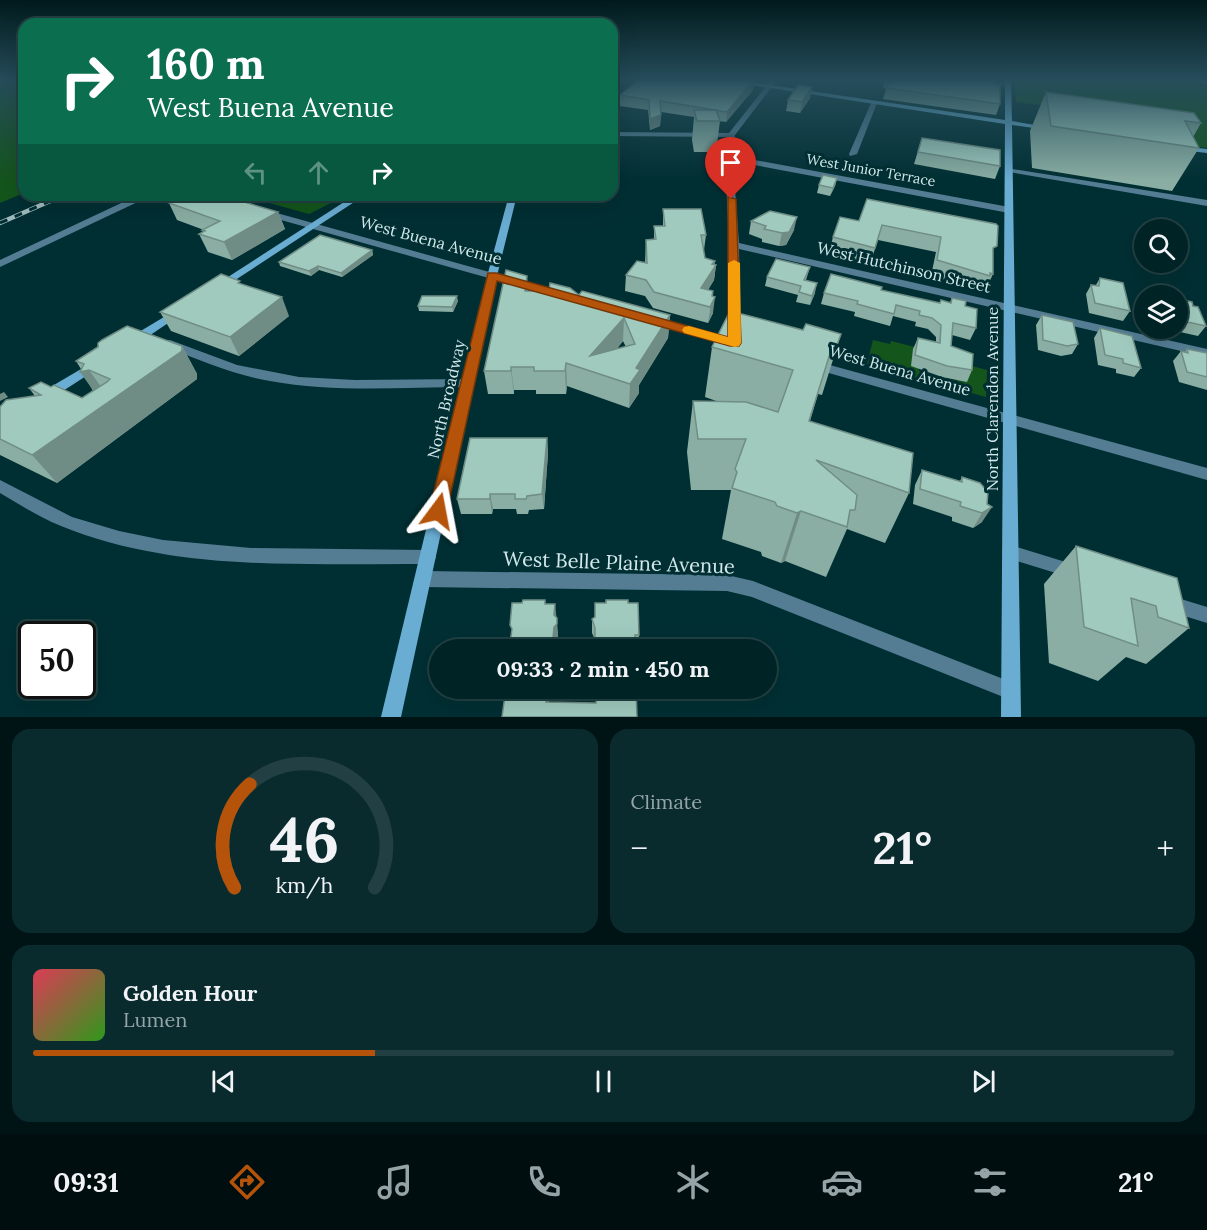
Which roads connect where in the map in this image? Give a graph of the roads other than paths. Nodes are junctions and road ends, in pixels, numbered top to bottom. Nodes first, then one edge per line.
1 (748, 113) edge
2 (870, 113) edge
3 (948, 113) edge
4 (1009, 113) edge
5 (1009, 122) junction
6 (1061, 130) edge
7 (618, 135) edge
8 (731, 135) junction
9 (1174, 146) edge
10 (1207, 151) edge
11 (853, 153) dead end
12 (729, 158) junction
13 (1009, 170) junction
14 (128, 201) edge
15 (352, 201) edge
16 (511, 201) edge
17 (1207, 203) edge
18 (256, 210) edge
19 (1009, 210) junction
20 (313, 226) junction
21 (734, 245) junction
22 (0, 264) edge
23 (492, 276) junction
24 (210, 292) edge
25 (570, 297) edge
26 (191, 304) edge
27 (1009, 308) junction
28 (645, 318) edge
29 (145, 334) junction
30 (125, 346) edge
31 (1207, 353) edge
32 (105, 359) edge
33 (798, 361) edge
34 (468, 383) junction
35 (35, 402) edge
36 (1010, 419) junction
37 (1207, 474) edge
38 (0, 486) edge
39 (1010, 552) junction
40 (428, 557) junction
41 (1093, 578) edge
42 (423, 579) junction
43 (1157, 599) edge
44 (1207, 615) edge
45 (1011, 691) junction
46 (391, 717) edge
47 (1011, 717) edge

1 - 8 street
2 - 11 street
3 - 5 main road
4 - 5 main road, North Clarendon Avenue
5 - 6 main road
5 - 13 main road, North Clarendon Avenue
7 - 8 street
8 - 12 street
9 - 10 main road
12 - 19 street, West Junior Terrace
12 - 21 street
13 - 17 street
13 - 19 main road, North Clarendon Avenue
14 - 22 street
15 - 20 main road
16 - 23 main road, North Broadway
18 - 20 street, West Buena Avenue
19 - 27 main road, North Clarendon Avenue
20 - 23 street, West Buena Avenue
20 - 24 main road
21 - 27 street, West Hutchinson Street
21 - 28 street
23 - 25 street, West Buena Avenue
23 - 34 main road, North Broadway
26 - 29 main road
27 - 31 street, West Hutchinson Street
27 - 36 main road, North Clarendon Avenue
29 - 30 main road
29 - 34 street
32 - 35 main road
33 - 36 street, West Buena Avenue
34 - 40 main road, North Broadway
36 - 37 street, West Buena Avenue
36 - 39 main road, North Clarendon Avenue
38 - 40 street
39 - 41 street
39 - 45 main road, North Clarendon Avenue
40 - 42 main road, North Broadway
42 - 45 street, West Belle Plaine Avenue
42 - 46 main road, North Broadway
43 - 44 street
45 - 47 main road, North Clarendon Avenue

